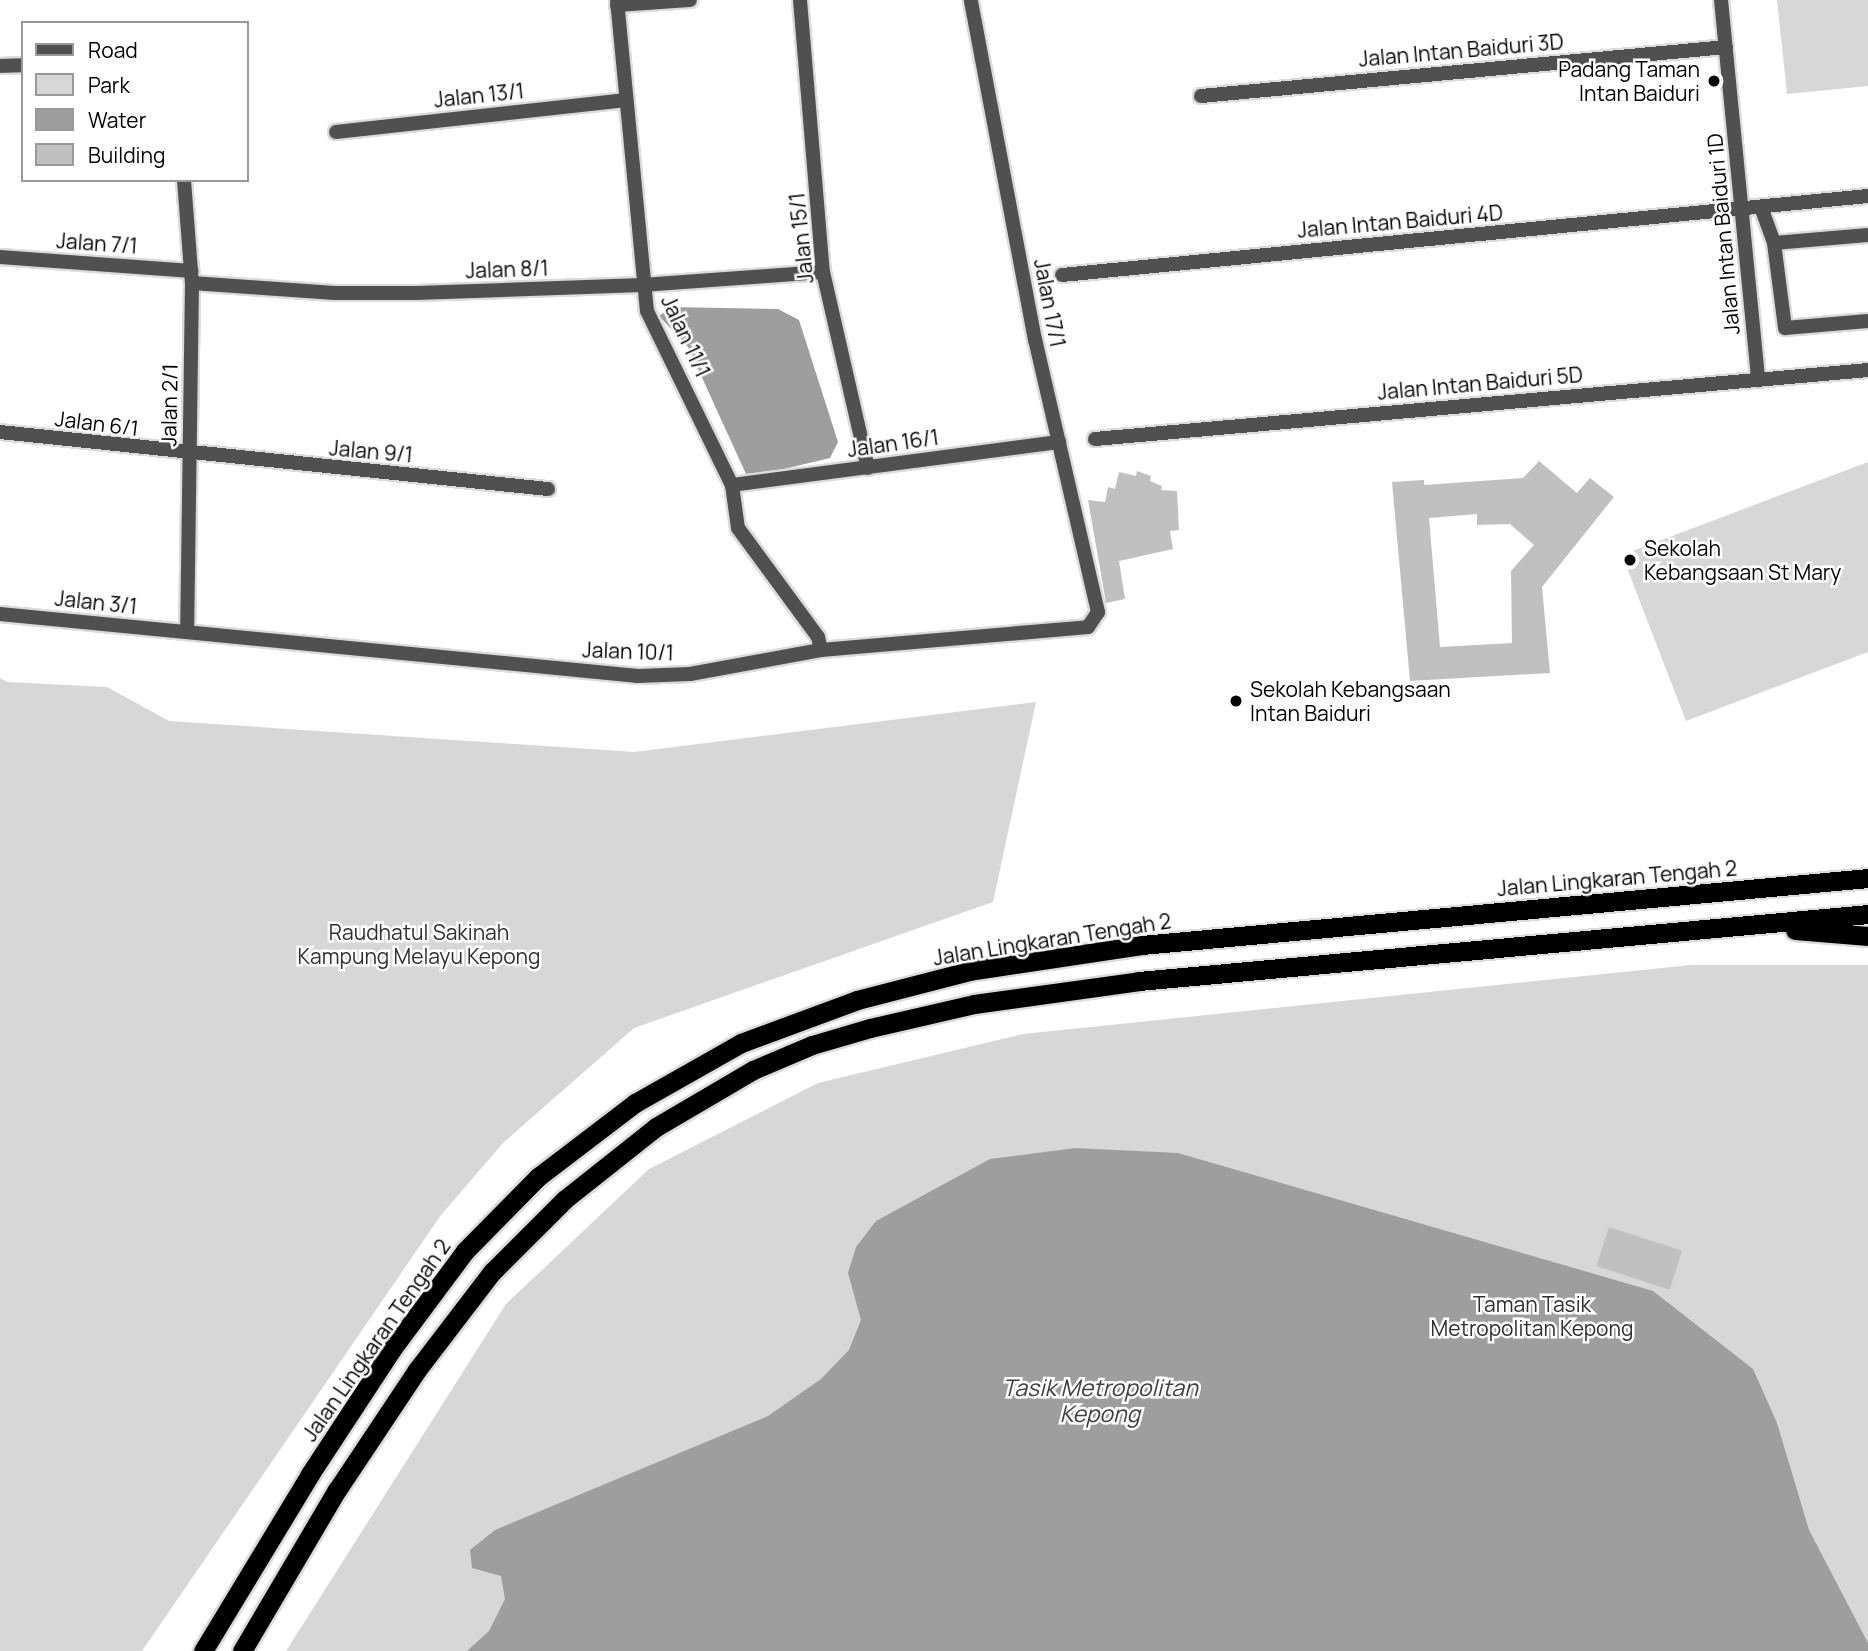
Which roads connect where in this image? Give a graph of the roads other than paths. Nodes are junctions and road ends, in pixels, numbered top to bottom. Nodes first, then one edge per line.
1 (690, 0) edge
2 (800, 0) edge
3 (971, 0) edge
4 (1721, 0) edge
5 (617, 2) edge
6 (1726, 47) junction
7 (21, 65) edge
8 (0, 66) edge
9 (1201, 96) dead end
10 (626, 100) junction
11 (337, 132) dead end
12 (184, 182) edge
13 (1868, 195) edge
14 (1761, 207) junction
15 (1741, 210) junction
16 (1868, 235) edge
17 (1774, 243) junction
18 (0, 257) edge
19 (823, 272) junction
20 (1062, 275) dead end
21 (192, 277) junction
22 (642, 285) junction
23 (1868, 321) edge
24 (1868, 370) edge
25 (1758, 380) junction
26 (0, 432) edge
27 (1096, 439) dead end
28 (1059, 442) junction
29 (190, 455) junction
30 (869, 468) junction
31 (732, 485) junction
32 (548, 489) dead end
33 (1098, 612) joint
34 (0, 614) edge
35 (187, 632) junction
36 (821, 650) junction
37 (1868, 878) edge
38 (1868, 914) edge
39 (1741, 925) junction
40 (1868, 936) edge
41 (203, 1651) edge
42 (242, 1651) edge

1 - 5 street
2 - 19 street, Jalan 15/1
3 - 28 street, Jalan 17/1
4 - 6 street, Jalan Intan Baiduri 1D
5 - 10 street, Jalan 11/1
6 - 9 street, Jalan Intan Baiduri 3D
6 - 15 street, Jalan Intan Baiduri 1D
7 - 8 street
10 - 11 street, Jalan 13/1
10 - 22 street, Jalan 11/1
12 - 21 street, Jalan 2/1
13 - 14 street, Jalan Intan Baiduri 4D
14 - 15 street, Jalan Intan Baiduri 4D
14 - 17 street
15 - 20 street, Jalan Intan Baiduri 4D
15 - 25 street, Jalan Intan Baiduri 1D
16 - 17 street
17 - 23 street
18 - 21 street, Jalan 7/1
19 - 22 street, Jalan 8/1
19 - 30 street, Jalan 15/1
21 - 22 street, Jalan 8/1
21 - 29 street, Jalan 2/1
22 - 31 street, Jalan 11/1
24 - 25 street, Jalan Intan Baiduri 5D
25 - 27 street, Jalan Intan Baiduri 5D
26 - 29 street, Jalan 6/1
28 - 30 street, Jalan 16/1
28 - 33 street, Jalan 17/1
29 - 32 street, Jalan 9/1
29 - 35 street, Jalan 2/1
30 - 31 street, Jalan 16/1
31 - 36 street, Jalan 11/1
33 - 36 street, Jalan 10/1
34 - 35 street, Jalan 3/1
35 - 36 street, Jalan 10/1
37 - 41 highway, Jalan Lingkaran Tengah 2
38 - 39 highway
39 - 40 highway
39 - 42 highway

